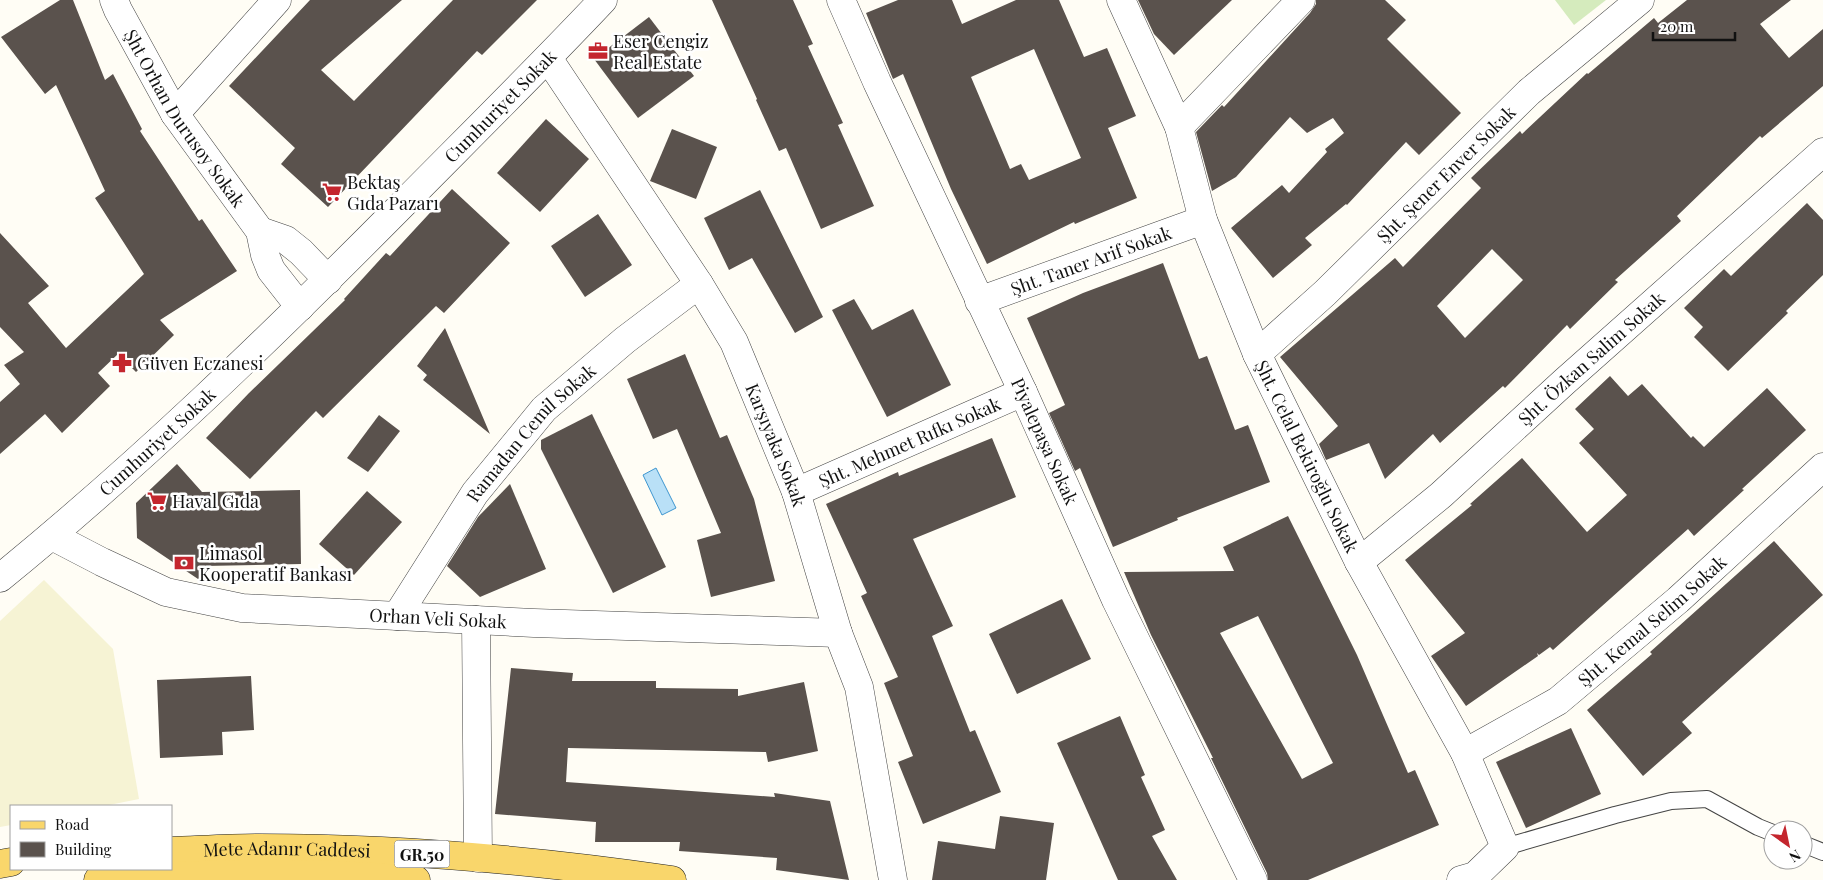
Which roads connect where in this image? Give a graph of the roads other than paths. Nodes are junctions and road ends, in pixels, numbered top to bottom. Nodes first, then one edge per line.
1 (114, 0) edge
2 (277, 0) edge
3 (603, 0) edge
4 (841, 0) edge
5 (1122, 0) edge
6 (1301, 0) edge
7 (1640, 0) edge
8 (548, 58) junction
9 (175, 114) junction
10 (1179, 127) junction
11 (1823, 152) edge
12 (1203, 220) junction
13 (260, 231) junction
14 (328, 280) junction
15 (699, 284) junction
16 (979, 301) junction
17 (300, 307) junction
18 (1257, 354) junction
19 (1023, 392) junction
20 (1823, 467) edge
21 (796, 492) junction
22 (52, 536) junction
23 (1359, 562) junction
24 (0, 578) edge
25 (397, 616) junction
26 (476, 620) junction
27 (838, 634) junction
28 (1465, 753) junction
29 (1763, 829) edge
30 (1505, 847) junction
31 (172, 851) edge
32 (478, 858) junction
33 (390, 879) edge
34 (98, 880) edge
35 (416, 880) edge
36 (672, 880) edge
37 (893, 880) edge
38 (1253, 880) edge
39 (1461, 880) edge

1 - 9 street, Şht Orhan Durusoy Sokak
2 - 9 street
3 - 8 street, Cumhuriyet Sokak
4 - 16 street, Piyalepaşa Sokak
5 - 10 street, Şht. Celal Bekiroğlu Sokak
6 - 10 street
7 - 18 street, Şht. Şener Enver Sokak
8 - 14 street, Cumhuriyet Sokak
8 - 15 street, Karşıyaka Sokak
9 - 13 street, Şht Orhan Durusoy Sokak
10 - 12 street, Şht. Celal Bekiroğlu Sokak
11 - 23 street, Şht. Özkan Salim Sokak
12 - 16 street, Şht. Taner Arif Sokak
12 - 18 street, Şht. Celal Bekiroğlu Sokak
13 - 14 street
13 - 17 street, Şht Orhan Durusoy Sokak
14 - 17 street, Cumhuriyet Sokak
15 - 21 street, Karşıyaka Sokak
15 - 25 street, Ramadan Cemil Sokak
16 - 19 street, Piyalepaşa Sokak
17 - 22 street, Cumhuriyet Sokak
18 - 23 street, Şht. Celal Bekiroğlu Sokak
19 - 21 street, Şht. Mehmet Rıfkı Sokak
19 - 38 street, Piyalepaşa Sokak
20 - 28 street, Şht. Kemal Selim Sokak
21 - 27 street, Karşıyaka Sokak
22 - 24 street, Cumhuriyet Sokak
22 - 25 street, Orhan Veli Sokak
23 - 28 street, Şht. Celal Bekiroğlu Sokak
25 - 26 street, Orhan Veli Sokak
26 - 27 street, Orhan Veli Sokak
26 - 32 street
27 - 37 street, Karşıyaka Sokak
28 - 30 street, Şht. Celal Bekiroğlu Sokak
29 - 30 lane
30 - 39 street
31 - 32 main road, Mete Adanır Caddesi / GR.50
32 - 36 main road, Mete Adanır Caddesi / GR.50
33 - 34 main road, Mete Adanır Caddesi / GR.50
33 - 35 main road, Mete Adanır Caddesi / GR.50

